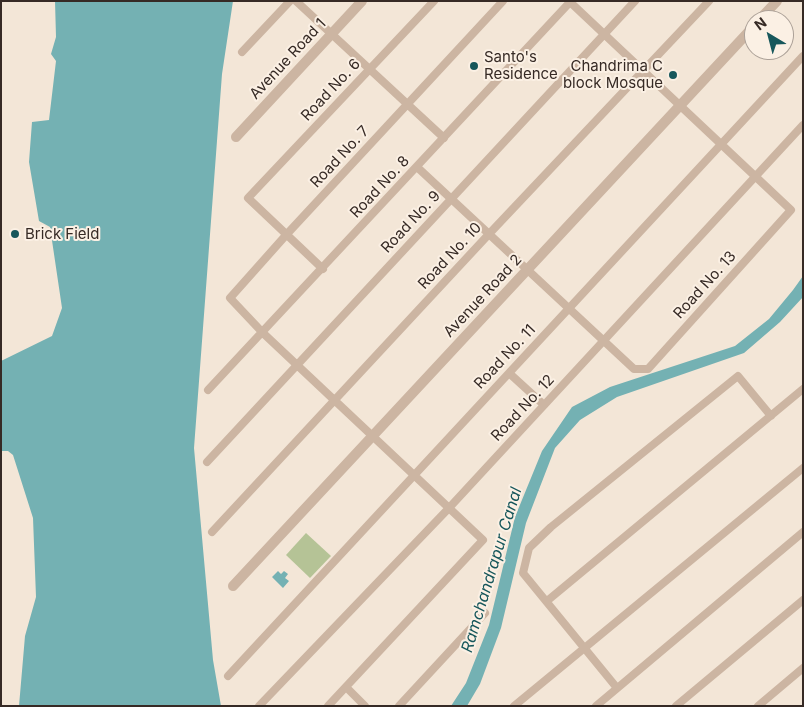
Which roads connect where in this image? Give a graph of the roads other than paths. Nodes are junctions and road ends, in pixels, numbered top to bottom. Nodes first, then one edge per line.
1 (290, 1) edge
2 (296, 1) edge
3 (362, 1) edge
4 (434, 1) edge
5 (503, 1) edge
6 (635, 1) edge
7 (709, 1) edge
8 (570, 2) edge
9 (331, 34) junction
10 (604, 34) junction
11 (744, 37) edge
12 (242, 52) dead end
13 (803, 56) edge
14 (370, 70) junction
15 (644, 71) junction
16 (407, 105) junction
17 (680, 106) junction
18 (803, 125) edge
19 (236, 136) dead end
20 (444, 138) junction
21 (721, 144) junction
22 (417, 167) junction
23 (755, 176) junction
24 (451, 198) junction
25 (287, 234) junction
26 (489, 234) junction
27 (323, 269) junction
28 (527, 270) junction
29 (569, 308) junction
30 (263, 333) junction
31 (604, 341) junction
32 (297, 365) junction
33 (509, 373) junction
34 (803, 389) edge
35 (208, 390) dead end
36 (334, 400) junction
37 (544, 405) junction
38 (770, 416) junction
39 (373, 436) junction
40 (207, 462) dead end
41 (803, 468) edge
42 (414, 475) junction
43 (449, 508) junction
44 (212, 532) dead end
45 (803, 532) edge
46 (234, 586) dead end
47 (803, 600) edge
48 (547, 601) junction
49 (485, 612) dead end
50 (584, 648) junction
51 (803, 668) edge
52 (228, 676) dead end
53 (346, 687) junction
54 (617, 688) junction
55 (259, 706) edge
56 (328, 706) edge
57 (365, 706) edge
58 (399, 706) edge
59 (514, 706) edge
60 (596, 706) edge
61 (676, 706) edge
62 (758, 706) edge

1 - 12 street
2 - 9 street
3 - 9 street, Avenue Road 1
4 - 14 street, Road No. 6
5 - 16 street, Road No. 7
6 - 10 street, Road No. 9
7 - 15 street, Road No. 10
8 - 10 street
8 - 20 street, Road No. 8
9 - 14 street
9 - 19 street, Avenue Road 1
10 - 15 street
10 - 24 street, Road No. 9
11 - 17 street, Avenue Road 2
13 - 21 street, Road No. 11
14 - 16 street
14 - 25 street, Road No. 6
15 - 17 street
15 - 26 street, Road No. 10
16 - 20 street
16 - 25 street, Road No. 7
17 - 21 street
17 - 28 street, Avenue Road 2
18 - 23 street, Road No. 12
20 - 22 street, Road No. 8
21 - 23 street
21 - 29 street, Road No. 11
22 - 24 street
22 - 27 street, Road No. 8
23 - 31 street, Road No. 12
23 - 31 street, Road No. 13
24 - 26 street
24 - 32 street, Road No. 9
25 - 27 street
25 - 30 street, Road No. 7
26 - 28 street
26 - 36 street, Road No. 10
27 - 30 street, Road No. 8
28 - 29 street
28 - 39 street, Avenue Road 2
29 - 31 street
29 - 33 street, Road No. 11
30 - 32 street
30 - 35 street, Road No. 8
31 - 37 street, Road No. 12
32 - 36 street
32 - 40 street, Road No. 9
33 - 37 street
33 - 42 street, Road No. 11
34 - 38 street
36 - 39 street
36 - 44 street, Road No. 10
37 - 43 street, Road No. 12
38 - 48 street
38 - 48 street
39 - 42 street
39 - 46 street, Avenue Road 2
41 - 50 street
42 - 43 street
42 - 52 street, Road No. 11
43 - 53 street
43 - 55 street, Road No. 12
45 - 54 street
47 - 61 street
48 - 50 street
49 - 58 street
50 - 54 street
50 - 59 street
51 - 62 street
53 - 56 street
53 - 57 street
54 - 60 street

